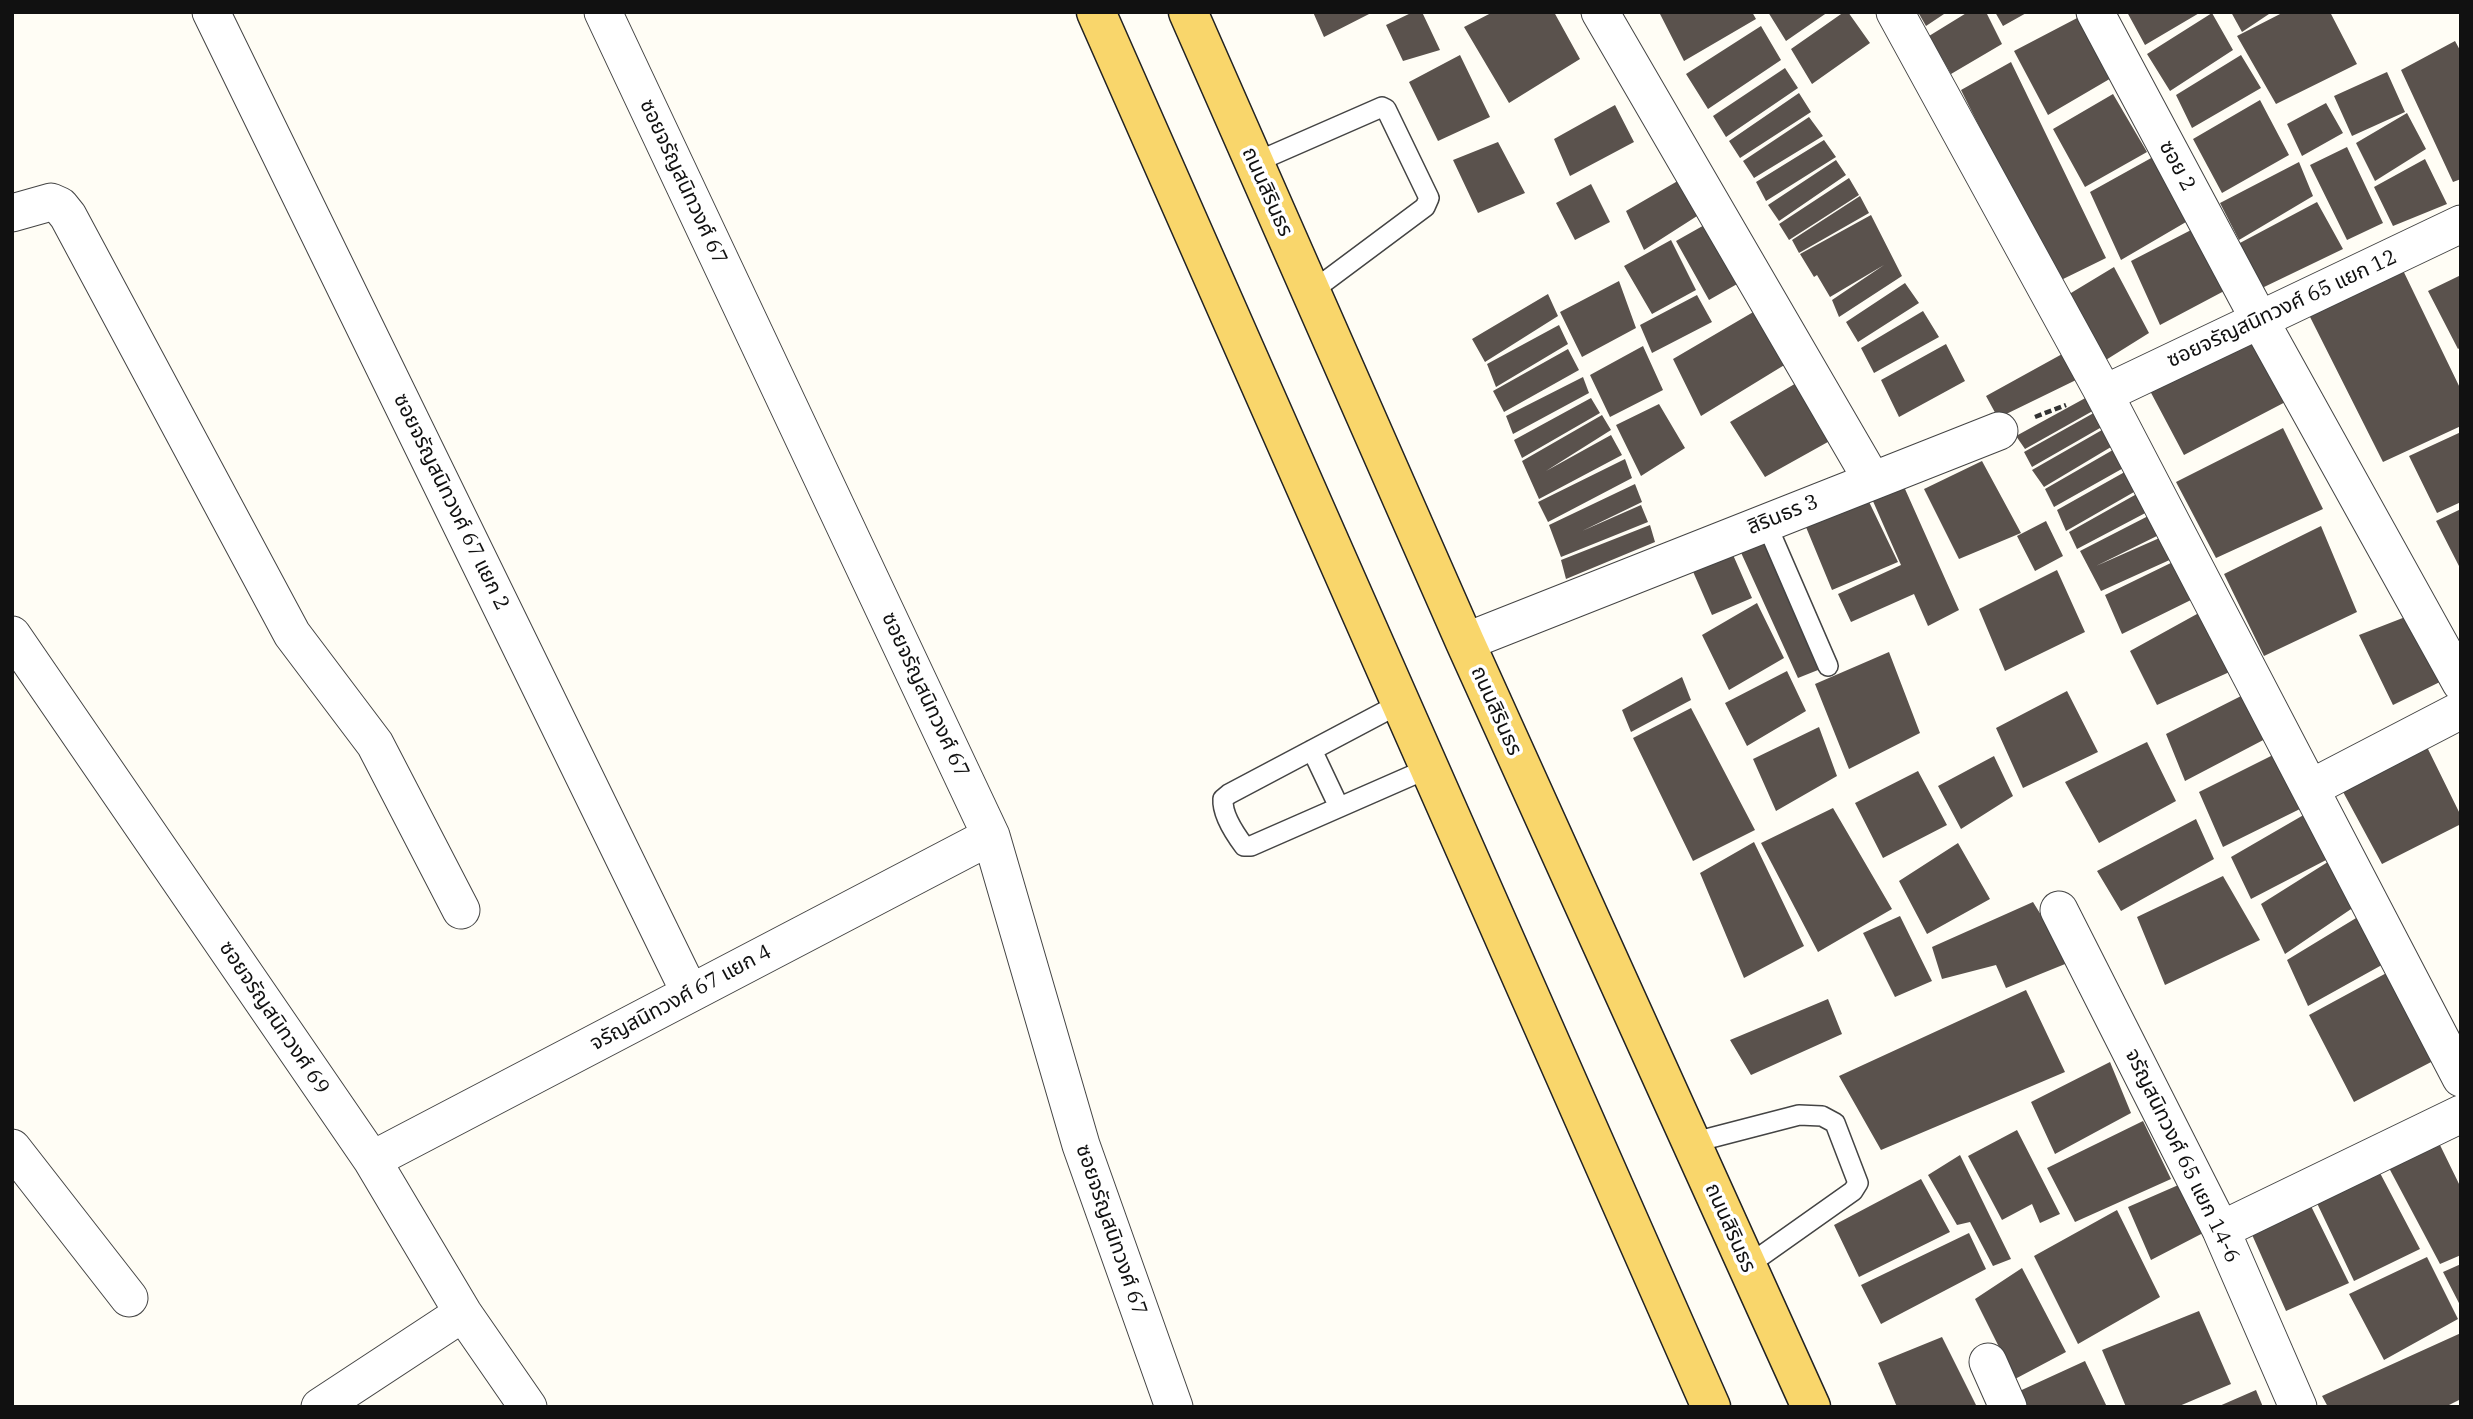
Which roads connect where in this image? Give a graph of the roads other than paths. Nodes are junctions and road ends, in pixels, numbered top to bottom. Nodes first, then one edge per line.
1 (211, 12) edge
2 (603, 12) edge
3 (1096, 12) edge
4 (1188, 12) edge
5 (1600, 12) edge
6 (1895, 12) edge
7 (2095, 12) edge
8 (1254, 163) junction
9 (12, 214) edge
10 (2461, 224) edge
11 (1311, 292) junction
12 (2259, 319) junction
13 (2103, 392) junction
14 (1998, 431) road end
15 (1872, 480) junction
16 (1766, 523) junction
17 (12, 635) edge
18 (1465, 642) junction
19 (1828, 666) dead end
20 (2461, 682) edge
21 (1399, 704) junction
22 (2461, 710) edge
23 (1312, 750) junction
24 (1429, 768) junction
25 (2311, 788) junction
26 (1339, 807) junction
27 (991, 836) junction
28 (461, 910) dead end
29 (2059, 910) dead end
30 (690, 993) junction
31 (2461, 1078) edge
32 (2461, 1114) edge
33 (1691, 1143) junction
34 (12, 1148) edge
35 (372, 1160) junction
36 (2221, 1230) junction
37 (1747, 1266) junction
38 (129, 1298) dead end
39 (463, 1313) junction
40 (1988, 1362) dead end
41 (320, 1407) edge
42 (528, 1407) edge
43 (1174, 1407) edge
44 (1711, 1407) edge
45 (1811, 1407) edge
46 (2008, 1407) edge
47 (2298, 1407) edge

1 - 30 street, ซอยจรัญสนิทวงศ์ 67 แยก 2
2 - 27 street, ซอยจรัญสนิทวงศ์ 67
3 - 21 main road
4 - 8 main road, ถนนสิรินธร
5 - 15 street
6 - 13 street
7 - 12 street, ซอย 2
8 - 11 main road, ถนนสิรินธร
8 - 11 lane
9 - 28 street
10 - 12 street, ซอยจรัญสนิทวงศ์ 65 แยก 12
11 - 18 main road, ถนนสิรินธร
12 - 13 street, ซอยจรัญสนิทวงศ์ 65 แยก 12
12 - 20 street, ซอย 2
13 - 25 street
14 - 15 street, สิรินธร 3
15 - 16 street, สิรินธร 3
16 - 18 street, สิรินธร 3
16 - 19 lane
17 - 35 street, ซอยจรัญสนิทวงศ์ 69
18 - 33 main road, ถนนสิรินธร
21 - 23 lane
21 - 24 main road
22 - 25 street
23 - 26 lane
23 - 26 lane
24 - 26 lane
24 - 44 main road
25 - 31 street
27 - 30 street, จรัญสนิทวงศ์ 67 แยก 4
27 - 43 street, ซอยจรัญสนิทวงศ์ 67
29 - 36 street, จรัญสนิทวงศ์ 65 แยก 14-6
30 - 35 street, จรัญสนิทวงศ์ 67 แยก 4
32 - 36 street
33 - 37 main road, ถนนสิรินธร
33 - 37 lane
34 - 38 street
35 - 39 street, ซอยจรัญสนิทวงศ์ 69
36 - 47 street, จรัญสนิทวงศ์ 65 แยก 14-6
37 - 45 main road, ถนนสิรินธร
39 - 41 street
39 - 42 street, ซอยจรัญสนิทวงศ์ 69
40 - 46 street

